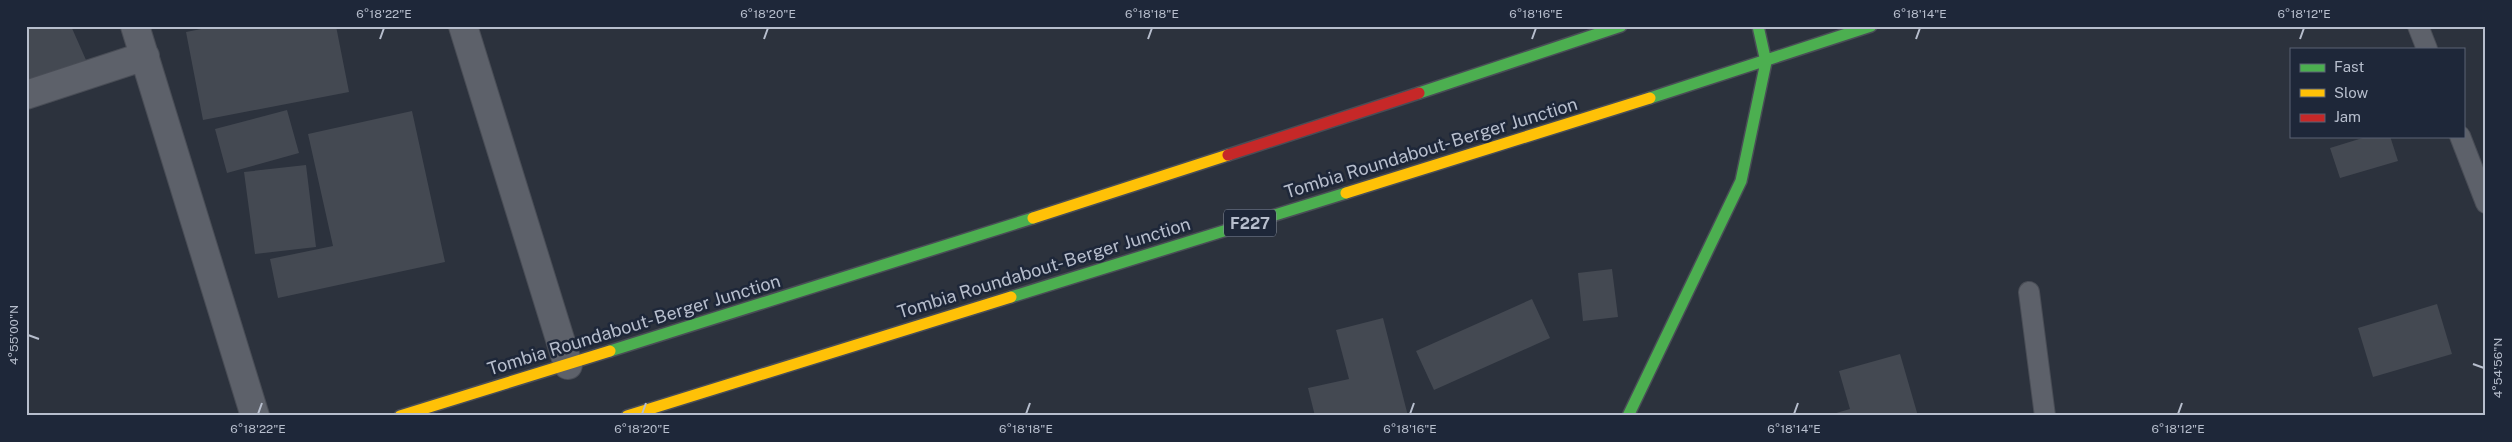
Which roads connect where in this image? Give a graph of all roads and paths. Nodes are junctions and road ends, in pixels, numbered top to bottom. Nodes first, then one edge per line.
1 (136, 26) edge
2 (462, 26) edge
3 (1621, 26) edge
4 (1758, 26) edge
5 (1871, 26) edge
6 (2418, 26) edge
7 (2427, 48) edge
8 (145, 56) junction
9 (1766, 62) junction
10 (26, 95) edge
11 (2461, 138) edge
12 (2486, 203) edge
13 (2029, 292) dead end
14 (568, 365) junction
15 (255, 416) edge
16 (400, 416) edge
17 (628, 416) edge
18 (1628, 416) edge
19 (2045, 416) edge

1 - 8 street
2 - 14 street
3 - 14 main road, Tombia Roundabout- Berger Junction
4 - 9 main road
5 - 9 main road, Tombia Roundabout- Berger Junction / F227
6 - 7 lane
8 - 10 street
8 - 15 street
9 - 17 main road, Tombia Roundabout- Berger Junction / F227
9 - 18 main road
11 - 12 lane
13 - 19 lane
14 - 16 main road, Tombia Roundabout- Berger Junction

